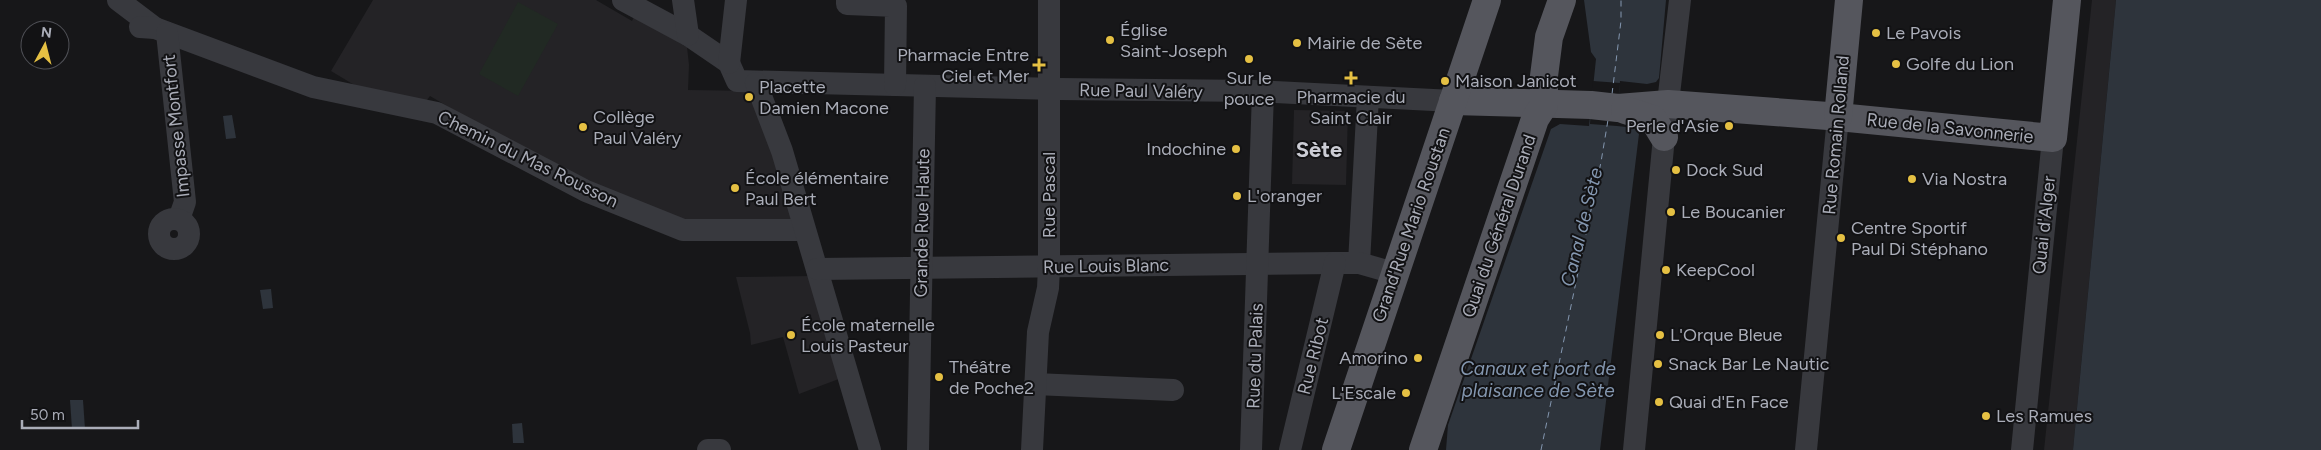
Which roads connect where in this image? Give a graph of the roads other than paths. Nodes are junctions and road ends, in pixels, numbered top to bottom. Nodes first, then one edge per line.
1 (118, 0) edge
2 (624, 0) edge
3 (683, 0) edge
4 (736, 0) edge
5 (847, 0) edge
6 (1049, 0) edge
7 (1487, 0) edge
8 (1562, 0) edge
9 (1680, 0) edge
10 (1849, 0) edge
11 (2066, 0) edge
12 (154, 29) junction
13 (688, 35) junction
14 (741, 75) junction
15 (895, 85) junction
16 (925, 86) junction
17 (1049, 89) junction
18 (1264, 92) junction
19 (1368, 97) junction
20 (1453, 101) junction
21 (1544, 104) junction
22 (1668, 104) junction
23 (1618, 108) junction
24 (1838, 117) junction
25 (1664, 137) junction
26 (2053, 138) junction
27 (179, 219) dead end
28 (804, 230) junction
29 (1258, 262) junction
30 (1335, 263) junction
31 (1359, 263) junction
32 (1049, 267) junction
33 (921, 268) junction
34 (817, 269) junction
35 (1394, 274) junction
36 (1035, 384) junction
37 (1173, 390) dead end
38 (708, 450) edge
39 (720, 450) edge
40 (870, 450) edge
41 (918, 450) edge
42 (1032, 450) edge
43 (1251, 450) edge
44 (1290, 450) edge
45 (1336, 450) edge
46 (1423, 450) edge
47 (1634, 450) edge
48 (1806, 450) edge
49 (2022, 450) edge

1 - 12 street, Chemin du Mas Rousson
2 - 13 street
3 - 13 street
4 - 14 street
5 - 15 street
6 - 17 street, Rue Pascal
7 - 20 main road, Grand'Rue Mario Roustan
8 - 21 main road, Quai du Général Durand
9 - 22 street
10 - 24 main road, Rue Romain Rolland
11 - 26 main road, Quai d'Alger
12 - 27 street, Impasse Montfort
12 - 28 street, Chemin du Mas Rousson
13 - 14 street
14 - 15 street, Rue Paul Valéry
14 - 28 street
15 - 16 street, Rue Paul Valéry
16 - 17 street, Rue Paul Valéry
16 - 33 street, Grande Rue Haute
17 - 18 street, Rue Paul Valéry
17 - 32 street, Rue Pascal
18 - 19 street, Rue Paul Valéry
18 - 29 street, Rue du Palais
19 - 20 street, Rue Paul Valéry
19 - 31 street
20 - 21 main road, Rue Paul Valéry
20 - 35 main road, Grand'Rue Mario Roustan
21 - 23 main road, Rue Paul Valéry
21 - 46 main road, Quai du Général Durand
22 - 23 main road, Rue de la Savonnerie
22 - 24 main road, Rue de la Savonnerie
22 - 25 street
23 - 25 main road
24 - 26 main road, Rue de la Savonnerie
24 - 48 street, Rue Romain Rolland
25 - 47 street
26 - 49 street, Quai d'Alger
28 - 34 street
29 - 30 street, Rue Louis Blanc
29 - 32 street, Rue Louis Blanc
29 - 43 street, Rue du Palais
30 - 31 street, Rue Louis Blanc
30 - 44 street, Rue Ribot
31 - 35 street, Rue Louis Blanc
32 - 33 street, Rue Louis Blanc
32 - 36 street, Rue Pascal
33 - 34 street, Rue Louis Blanc
33 - 41 street, Grande Rue Haute
34 - 40 street
35 - 45 main road, Grand'Rue Mario Roustan
36 - 37 street
36 - 42 street, Rue Pascal
38 - 39 street

